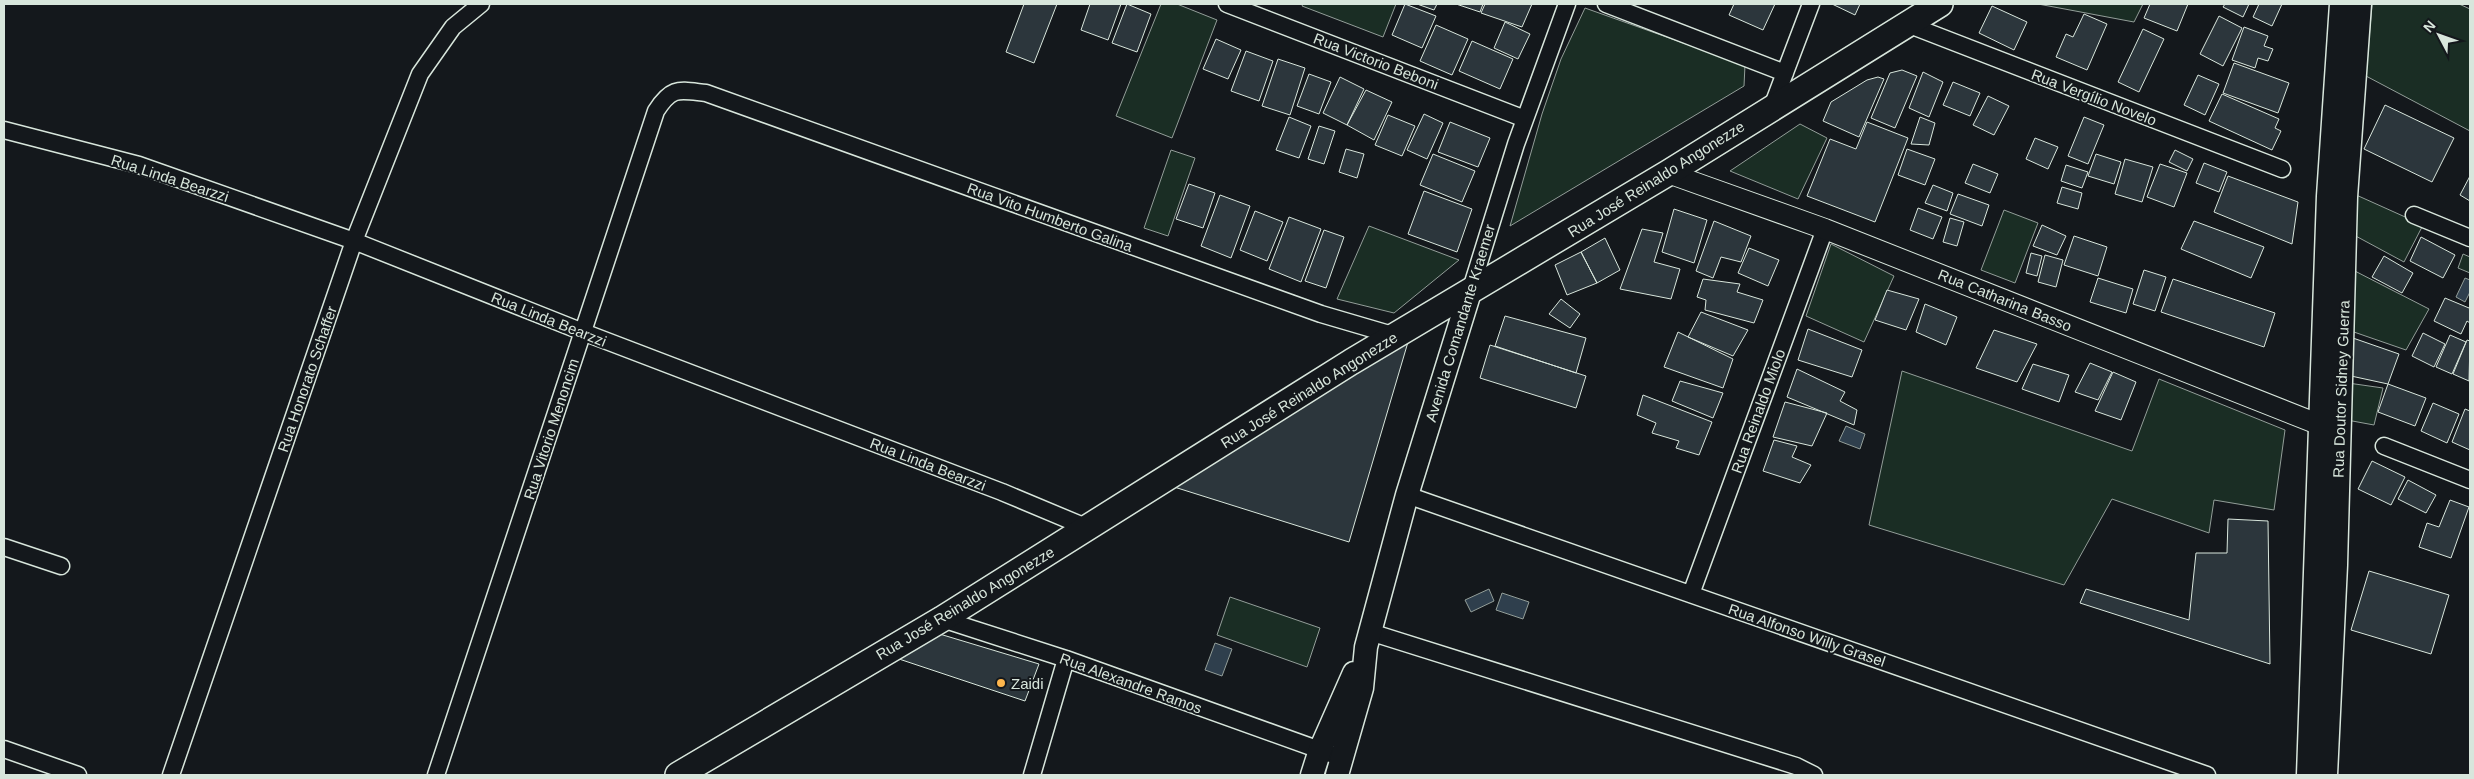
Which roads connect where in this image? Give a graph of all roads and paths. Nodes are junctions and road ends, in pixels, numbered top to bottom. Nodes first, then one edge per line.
1 (481, 4) edge
2 (1227, 4) edge
3 (1567, 4) edge
4 (1606, 4) edge
5 (1811, 4) edge
6 (1940, 4) edge
7 (2341, 4) edge
8 (2360, 4) edge
9 (1907, 24) junction
10 (1785, 73) junction
11 (706, 93) joint
12 (1772, 107) junction
13 (1524, 119) junction
14 (4, 130) edge
15 (2282, 170) dead end
16 (1668, 172) junction
17 (2414, 215) dead end
18 (1825, 229) junction
19 (2470, 238) edge
20 (354, 241) junction
21 (1470, 292) junction
22 (583, 332) junction
23 (1396, 336) junction
24 (2330, 429) junction
25 (2384, 446) dead end
26 (2470, 480) edge
27 (1406, 495) junction
28 (1088, 528) junction
29 (4, 547) edge
30 (61, 566) dead end
31 (1691, 594) junction
32 (942, 619) junction
33 (1368, 639) junction
34 (1066, 659) junction
35 (4, 749) edge
36 (1320, 750) junction
37 (1340, 767) edge
38 (78, 775) edge
39 (171, 775) edge
40 (436, 775) edge
41 (678, 775) edge
42 (1032, 775) edge
43 (1312, 775) edge
44 (1814, 775) edge
45 (2207, 775) edge
46 (2308, 775) edge
47 (2326, 775) edge

1 - 20 street, Rua Honorato Schaffer
2 - 13 street, Rua Victorio Beboni
3 - 13 street, Avenida Comandante Kraemer
4 - 10 street
5 - 10 street
6 - 9 main road, Rua José Reinaldo Angonezze
7 - 24 main road, Rua Doutor Sidney Guerra
8 - 24 main road, Rua Doutor Sidney Guerra
9 - 12 main road, Rua José Reinaldo Angonezze
9 - 15 street, Rua Vergílio Novelo
10 - 12 street
11 - 22 street, Rua Vitorio Menoncim
11 - 23 street, Rua Vito Humberto Galina
12 - 16 main road, Rua José Reinaldo Angonezze
13 - 21 street, Avenida Comandante Kraemer
14 - 20 street, Rua Linda Bearzzi
16 - 18 street, Rua Catharina Basso
16 - 21 main road, Rua José Reinaldo Angonezze
17 - 19 street
18 - 24 street, Rua Catharina Basso
18 - 31 street, Rua Reinaldo Miolo
20 - 22 street, Rua Linda Bearzzi
20 - 39 street, Rua Honorato Schaffer
21 - 23 main road, Rua José Reinaldo Angonezze
21 - 27 main road, Avenida Comandante Kraemer
22 - 28 street, Rua Linda Bearzzi
22 - 40 street, Rua Vitorio Menoncim
23 - 28 main road, Rua José Reinaldo Angonezze
24 - 46 main road, Rua Doutor Sidney Guerra
24 - 47 main road, Rua Doutor Sidney Guerra
25 - 26 street
27 - 31 street, Rua Alfonso Willy Grasel
27 - 33 main road, Avenida Comandante Kraemer
28 - 32 main road, Rua José Reinaldo Angonezze
29 - 30 street
31 - 45 street, Rua Alfonso Willy Grasel
32 - 34 street, Rua Alexandre Ramos
32 - 41 main road, Rua José Reinaldo Angonezze
33 - 36 main road, Avenida Comandante Kraemer
33 - 37 main road, Avenida Comandante Kraemer
33 - 44 street
34 - 36 street, Rua Alexandre Ramos
34 - 42 street
35 - 38 street
36 - 37 street, Rua Alexandre Ramos
36 - 43 main road, Avenida Comandante Kraemer

